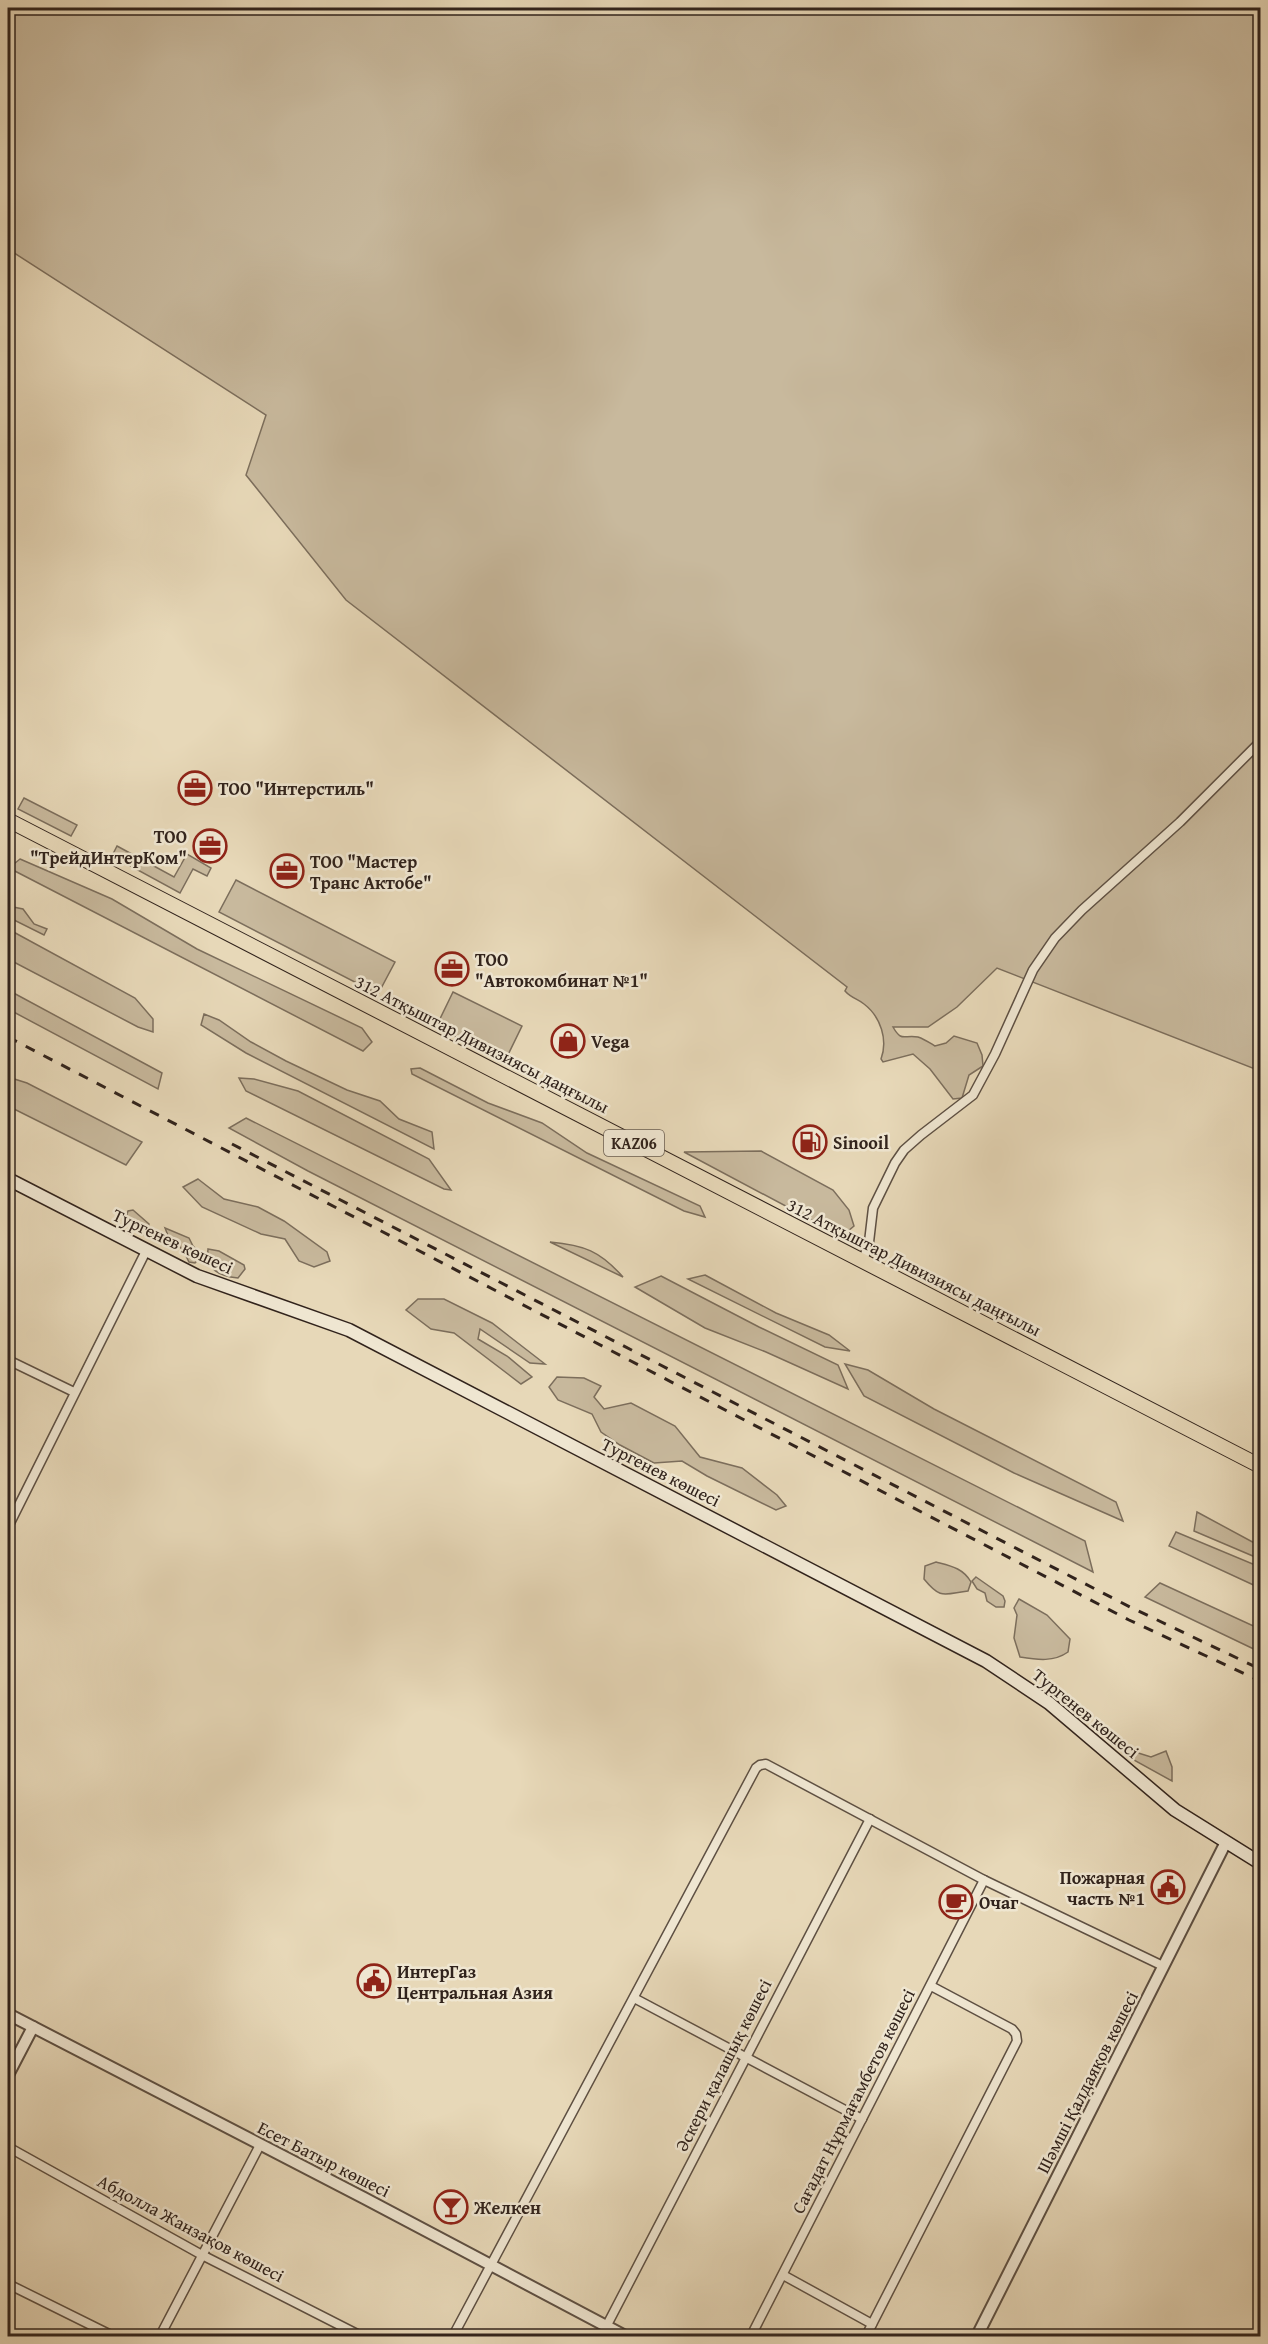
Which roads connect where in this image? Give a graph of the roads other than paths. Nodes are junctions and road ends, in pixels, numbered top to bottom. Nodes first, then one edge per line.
1 (1260, 742) edge
2 (8, 820) edge
3 (8, 1179) edge
4 (146, 1251) junction
5 (863, 1261) junction
6 (8, 1360) edge
7 (74, 1392) junction
8 (1260, 1466) edge
9 (8, 1527) edge
10 (870, 1819) junction
11 (1226, 1842) junction
12 (1260, 1863) edge
13 (984, 1880) junction
14 (1163, 1966) junction
15 (931, 1986) junction
16 (634, 1998) junction
17 (8, 2014) edge
18 (33, 2027) junction
19 (744, 2058) junction
20 (8, 2075) edge
21 (862, 2120) junction
22 (260, 2145) junction
23 (8, 2147) edge
24 (202, 2254) junction
25 (490, 2266) junction
26 (783, 2275) junction
27 (8, 2284) edge
28 (872, 2324) junction
29 (606, 2327) junction
30 (113, 2337) edge
31 (160, 2337) edge
32 (361, 2337) edge
33 (453, 2337) edge
34 (625, 2337) edge
35 (751, 2337) edge
36 (866, 2337) edge
37 (976, 2337) edge

1 - 5 street
2 - 5 highway, 312 Атқыштар Дивизиясы даңғылы / KАZ06
3 - 4 main road, Тургенев көшесі
4 - 7 street
4 - 11 main road, Тургенев көшесі
5 - 8 highway, 312 Атқыштар Дивизиясы даңғылы / KАZ06
6 - 7 street
7 - 9 street
10 - 13 street
10 - 16 street
10 - 19 street, Әскери қалашық көшесі
11 - 12 main road, Тургенев көшесі
11 - 14 street, Шәмші Қалдаяқов көшесі
13 - 14 street
13 - 15 street, Сағадат Нұрмағамбетов көшесі
14 - 37 street, Шәмші Қалдаяқов көшесі
15 - 21 street, Сағадат Нұрмағамбетов көшесі
15 - 28 street
16 - 19 street
16 - 25 street
17 - 18 street, Есет Батыр көшесі
18 - 20 street
18 - 22 street, Есет Батыр көшесі
19 - 21 street
19 - 29 street, Әскери қалашық көшесі
21 - 26 street, Сағадат Нұрмағамбетов көшесі
22 - 24 street
22 - 25 street, Есет Батыр көшесі
23 - 24 street, Абдолла Жанзақов көшесі
24 - 31 street
24 - 32 street, Абдолла Жанзақов көшесі
25 - 29 street, Есет Батыр көшесі
25 - 33 street
26 - 28 street
26 - 35 street, Сағадат Нұрмағамбетов көшесі
27 - 30 street
28 - 36 street
29 - 34 street, Есет Батыр көшесі

